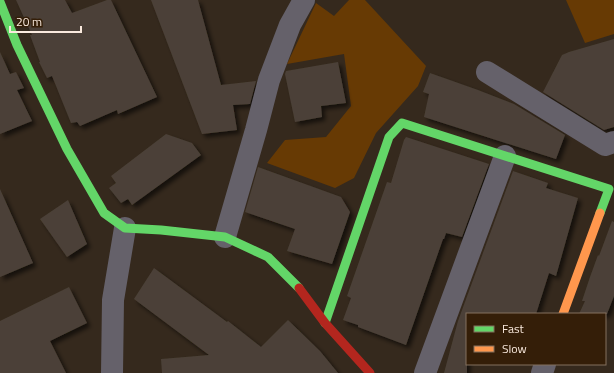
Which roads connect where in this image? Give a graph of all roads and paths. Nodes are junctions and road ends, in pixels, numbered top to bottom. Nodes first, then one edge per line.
1 (304, 0) edge
2 (0, 2) edge
3 (486, 72) dead end
4 (614, 142) edge
5 (505, 156) junction
6 (125, 228) junction
7 (225, 237) junction
8 (564, 313) edge
9 (324, 323) junction
10 (112, 373) edge
11 (370, 373) edge
12 (425, 373) edge

1 - 7 street
2 - 6 street
3 - 4 street
5 - 8 street
5 - 9 street
5 - 12 street
6 - 7 street
6 - 10 street
7 - 9 street
9 - 11 street

